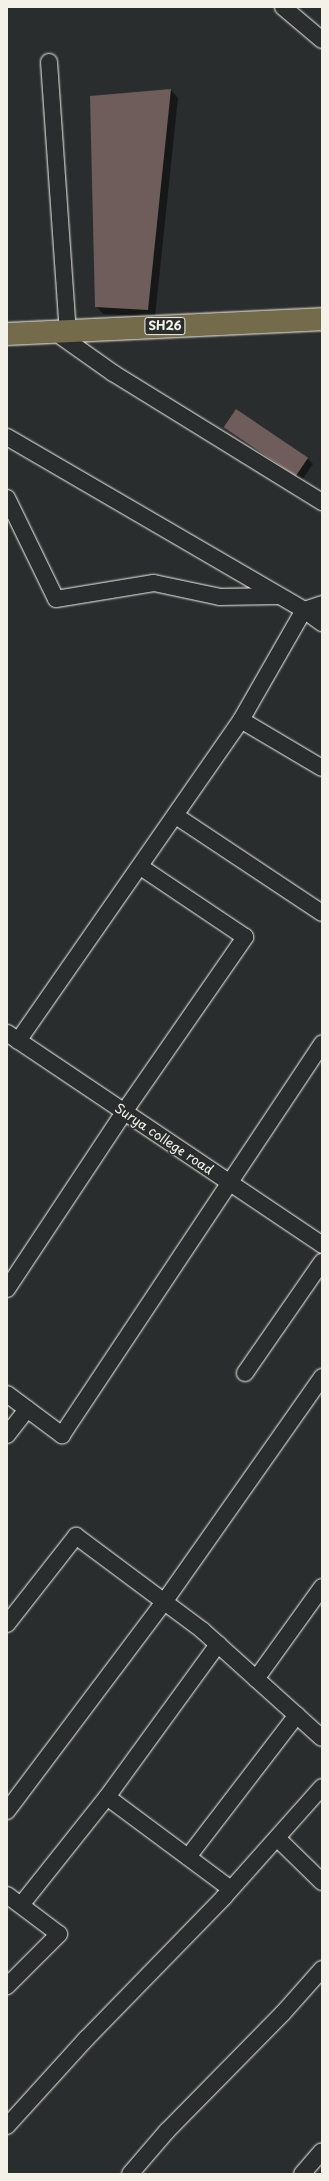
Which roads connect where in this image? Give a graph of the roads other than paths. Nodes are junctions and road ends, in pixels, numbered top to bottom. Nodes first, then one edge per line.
1 (283, 7) edge
2 (322, 40) edge
3 (49, 62) dead end
4 (322, 319) edge
5 (62, 332) junction
6 (7, 334) edge
7 (7, 437) edge
8 (7, 498) edge
9 (322, 502) edge
10 (279, 596) junction
11 (322, 604) edge
12 (304, 610) junction
13 (322, 623) edge
14 (241, 720) junction
15 (322, 768) edge
16 (176, 816) junction
17 (141, 867) junction
18 (322, 913) edge
19 (13, 1037) edge
20 (322, 1044) edge
21 (124, 1112) junction
22 (229, 1183) junction
23 (322, 1245) edge
24 (322, 1262) edge
25 (7, 1289) edge
26 (245, 1373) dead end
27 (322, 1378) edge
28 (7, 1394) edge
29 (27, 1409) junction
30 (7, 1435) edge
31 (322, 1587) edge
32 (164, 1602) junction
33 (7, 1624) edge
34 (218, 1644) junction
35 (256, 1678) junction
36 (297, 1715) junction
37 (322, 1738) edge
38 (322, 1787) edge
39 (107, 1797) junction
40 (7, 1811) edge
41 (277, 1838) junction
42 (188, 1857) junction
43 (322, 1882) edge
44 (231, 1889) junction
45 (7, 1895) edge
46 (21, 1905) junction
47 (322, 1969) edge
48 (7, 1986) edge
49 (7, 2126) edge
50 (322, 2151) edge
51 (130, 2174) edge
52 (302, 2174) edge

1 - 2 street
3 - 5 street
4 - 5 main road, SH26
5 - 6 main road, SH26
5 - 9 street
7 - 10 street
8 - 10 street
10 - 12 street
11 - 12 street
12 - 13 street
12 - 14 street
14 - 15 street
14 - 16 street
16 - 17 street
16 - 18 street
17 - 19 street
17 - 21 street
19 - 21 street, Surya college road
20 - 22 street
21 - 22 street, Surya college road
21 - 25 street
22 - 23 street, Surya college road
22 - 29 street
24 - 26 street
27 - 32 street
28 - 29 street
29 - 30 street
31 - 35 street
32 - 33 street
32 - 34 street
32 - 40 street
34 - 35 street
34 - 39 street
35 - 36 street
36 - 37 street
36 - 42 street
38 - 41 street
39 - 42 street
39 - 46 street
41 - 43 street
41 - 44 street
42 - 44 street
44 - 49 street
45 - 46 street
46 - 48 street
47 - 51 street
50 - 52 street

